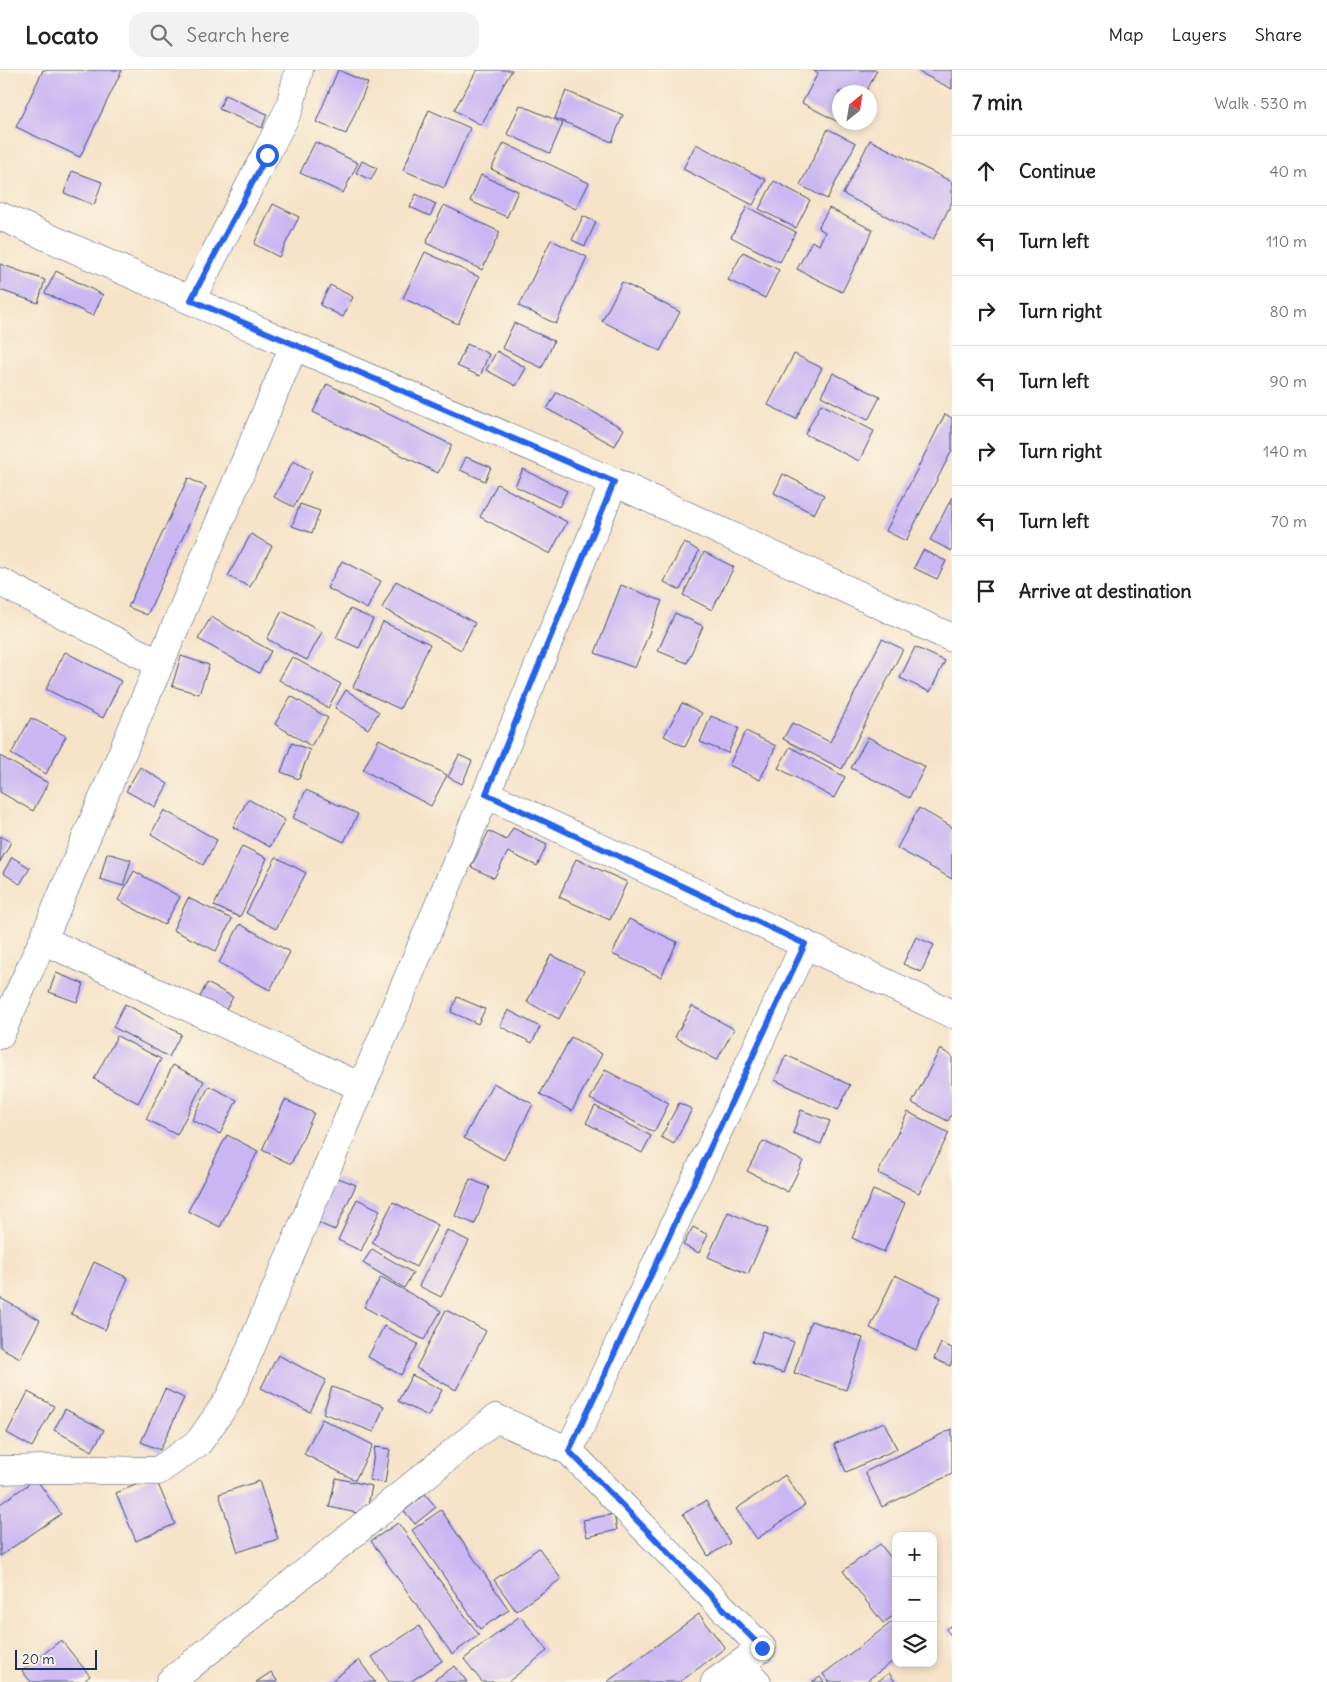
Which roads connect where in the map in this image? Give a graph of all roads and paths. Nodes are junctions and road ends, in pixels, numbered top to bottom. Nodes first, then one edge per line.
1 (298, 70) edge
2 (0, 216) edge
3 (191, 300) junction
4 (294, 346) junction
5 (614, 482) junction
6 (0, 582) edge
7 (952, 638) edge
8 (160, 664) junction
9 (486, 794) junction
10 (43, 940) junction
11 (805, 944) junction
12 (952, 1014) edge
13 (0, 1035) edge
14 (361, 1087) junction
15 (569, 1451) junction
16 (0, 1470) edge
17 (748, 1673) edge
18 (170, 1682) edge
19 (715, 1682) edge

1 - 3 street
2 - 3 street
3 - 4 street
4 - 5 street
4 - 8 street
5 - 7 street
5 - 9 street
6 - 8 street
8 - 10 street
9 - 11 street
9 - 14 street
10 - 13 street
10 - 14 street
11 - 12 street
11 - 15 street
14 - 16 street
15 - 17 street
15 - 18 street
17 - 19 street

